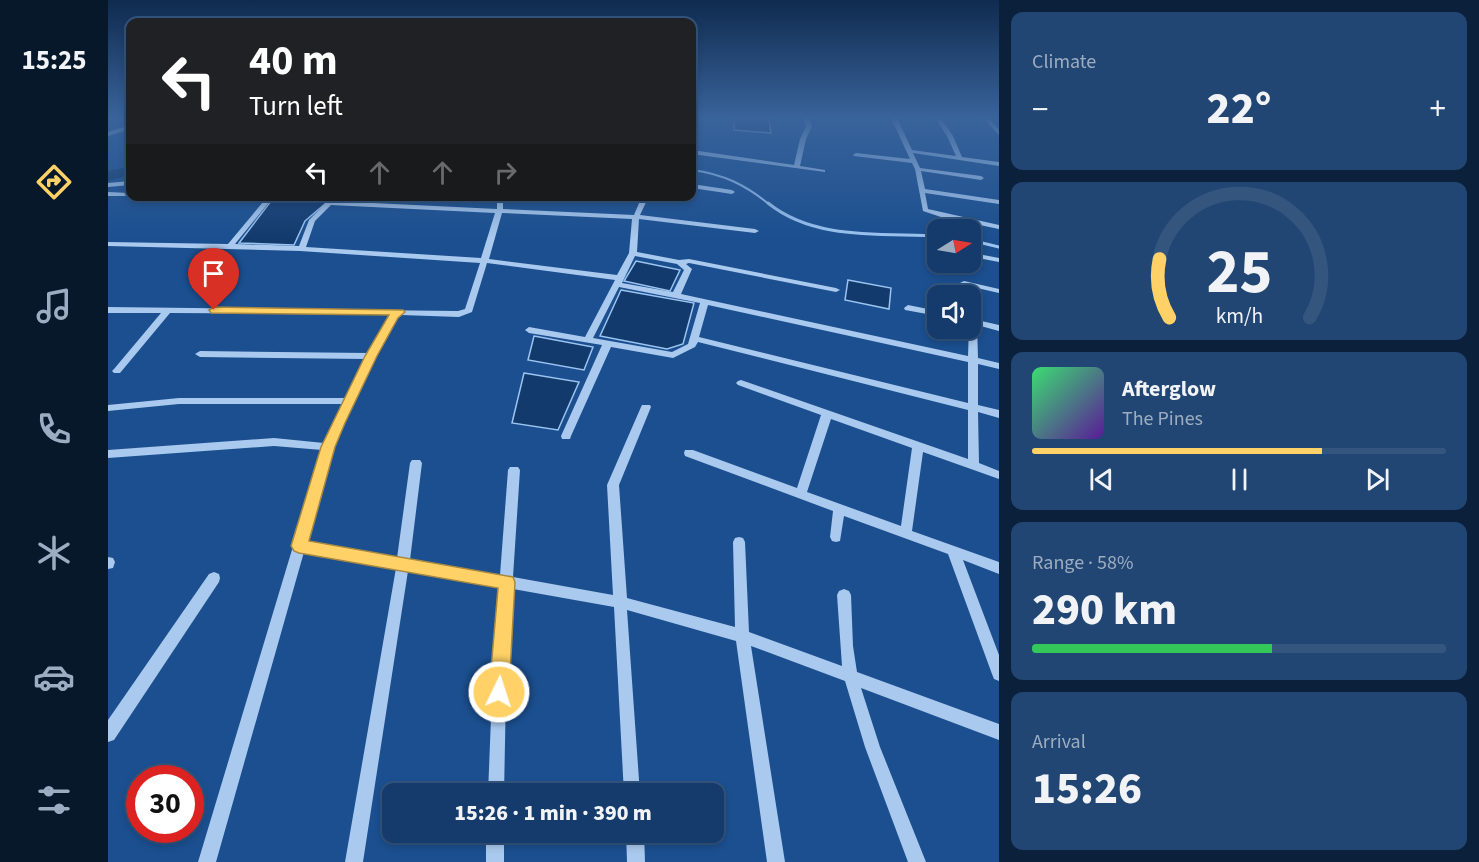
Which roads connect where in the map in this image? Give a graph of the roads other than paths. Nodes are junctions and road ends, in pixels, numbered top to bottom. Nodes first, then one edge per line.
1 (739, 158) edge
2 (799, 158) edge
3 (887, 158) edge
4 (961, 158) edge
5 (913, 161) joint
6 (999, 164) edge
7 (797, 166) junction
8 (918, 169) junction
9 (822, 171) dead end
10 (981, 178) dead end
11 (126, 183) edge
12 (108, 185) edge
13 (696, 187) edge
14 (921, 190) junction
15 (732, 192) dead end
16 (108, 194) edge
17 (126, 195) edge
18 (268, 201) edge
19 (328, 201) edge
20 (386, 201) edge
21 (644, 201) edge
22 (999, 202) edge
23 (500, 203) edge
24 (636, 217) junction
25 (999, 227) edge
26 (755, 231) dead end
27 (108, 244) edge
28 (231, 246) junction
29 (302, 249) junction
30 (633, 253) junction
31 (981, 256) dead end
32 (486, 259) junction
33 (999, 260) edge
34 (679, 262) junction
35 (617, 281) junction
36 (981, 287) edge
37 (836, 290) dead end
38 (999, 291) edge
39 (676, 295) junction
40 (705, 301) junction
41 (908, 308) dead end
42 (108, 310) edge
43 (168, 310) junction
44 (399, 312) junction
45 (927, 312) edge
46 (981, 324) edge
47 (999, 328) edge
48 (529, 330) dead end
49 (694, 338) junction
50 (972, 339) edge
51 (588, 340) junction
52 (608, 343) junction
53 (200, 354) dead end
54 (371, 356) junction
55 (972, 358) junction
56 (999, 366) edge
57 (117, 371) dead end
58 (741, 383) dead end
59 (349, 401) junction
60 (972, 406) junction
61 (646, 407) dead end
62 (108, 408) edge
63 (827, 414) junction
64 (999, 414) edge
65 (566, 436) dead end
66 (918, 446) junction
67 (328, 447) junction
68 (689, 453) dead end
69 (108, 454) edge
70 (416, 463) dead end
71 (973, 466) junction
72 (514, 470) dead end
73 (999, 475) edge
74 (801, 494) junction
75 (839, 508) junction
76 (906, 533) junction
77 (836, 537) dead end
78 (739, 542) dead end
79 (299, 546) junction
80 (953, 551) junction
81 (403, 564) junction
82 (999, 568) edge
83 (214, 578) dead end
84 (507, 582) junction
85 (844, 595) dead end
86 (621, 602) junction
87 (742, 636) junction
88 (992, 643) edge
89 (999, 674) edge
90 (851, 677) junction
91 (999, 732) edge
92 (108, 734) edge
93 (496, 783) edge
94 (631, 783) edge
95 (495, 843) edge
96 (635, 843) edge
97 (207, 862) edge
98 (354, 862) edge
99 (495, 862) edge
100 (636, 862) edge
101 (776, 862) edge
102 (916, 862) edge

1 - 7 street
2 - 7 street
3 - 5 street
4 - 6 street
5 - 8 street
7 - 9 street
8 - 10 street
8 - 14 street
11 - 12 street
13 - 15 street
14 - 22 street
14 - 25 street
16 - 17 street
18 - 28 street
19 - 29 street
20 - 23 street
21 - 24 street
23 - 24 street
23 - 32 street
24 - 26 street
24 - 30 street
27 - 28 street
28 - 29 street
29 - 32 street
30 - 34 street
30 - 35 street
31 - 33 street
32 - 35 street
32 - 44 street
34 - 37 street
34 - 39 street
35 - 39 street
35 - 51 street
36 - 38 street
39 - 40 street
40 - 49 street
40 - 55 street
41 - 45 street
42 - 43 street
43 - 44 street
43 - 57 street
44 - 54 street
46 - 47 street
48 - 51 street
49 - 52 street
49 - 60 street
50 - 55 street
51 - 52 street
52 - 65 street
53 - 54 street
54 - 59 street
55 - 56 street
55 - 60 street
58 - 63 street
59 - 62 street
59 - 67 street
60 - 64 street
60 - 71 street
61 - 86 street
63 - 66 street
63 - 74 street
66 - 71 street
66 - 76 street
67 - 69 street
67 - 79 street
68 - 74 street
70 - 81 street
71 - 73 street
72 - 84 street
74 - 75 street
75 - 76 street
75 - 77 street
76 - 80 street
78 - 87 street
79 - 81 street
79 - 97 street
80 - 82 street
80 - 88 street
81 - 84 street
81 - 98 street
83 - 92 street
84 - 86 street
84 - 93 street
85 - 90 street
86 - 87 street
86 - 94 street
87 - 90 street
87 - 101 street
88 - 89 street
90 - 91 street
90 - 102 street
95 - 99 street
96 - 100 street

